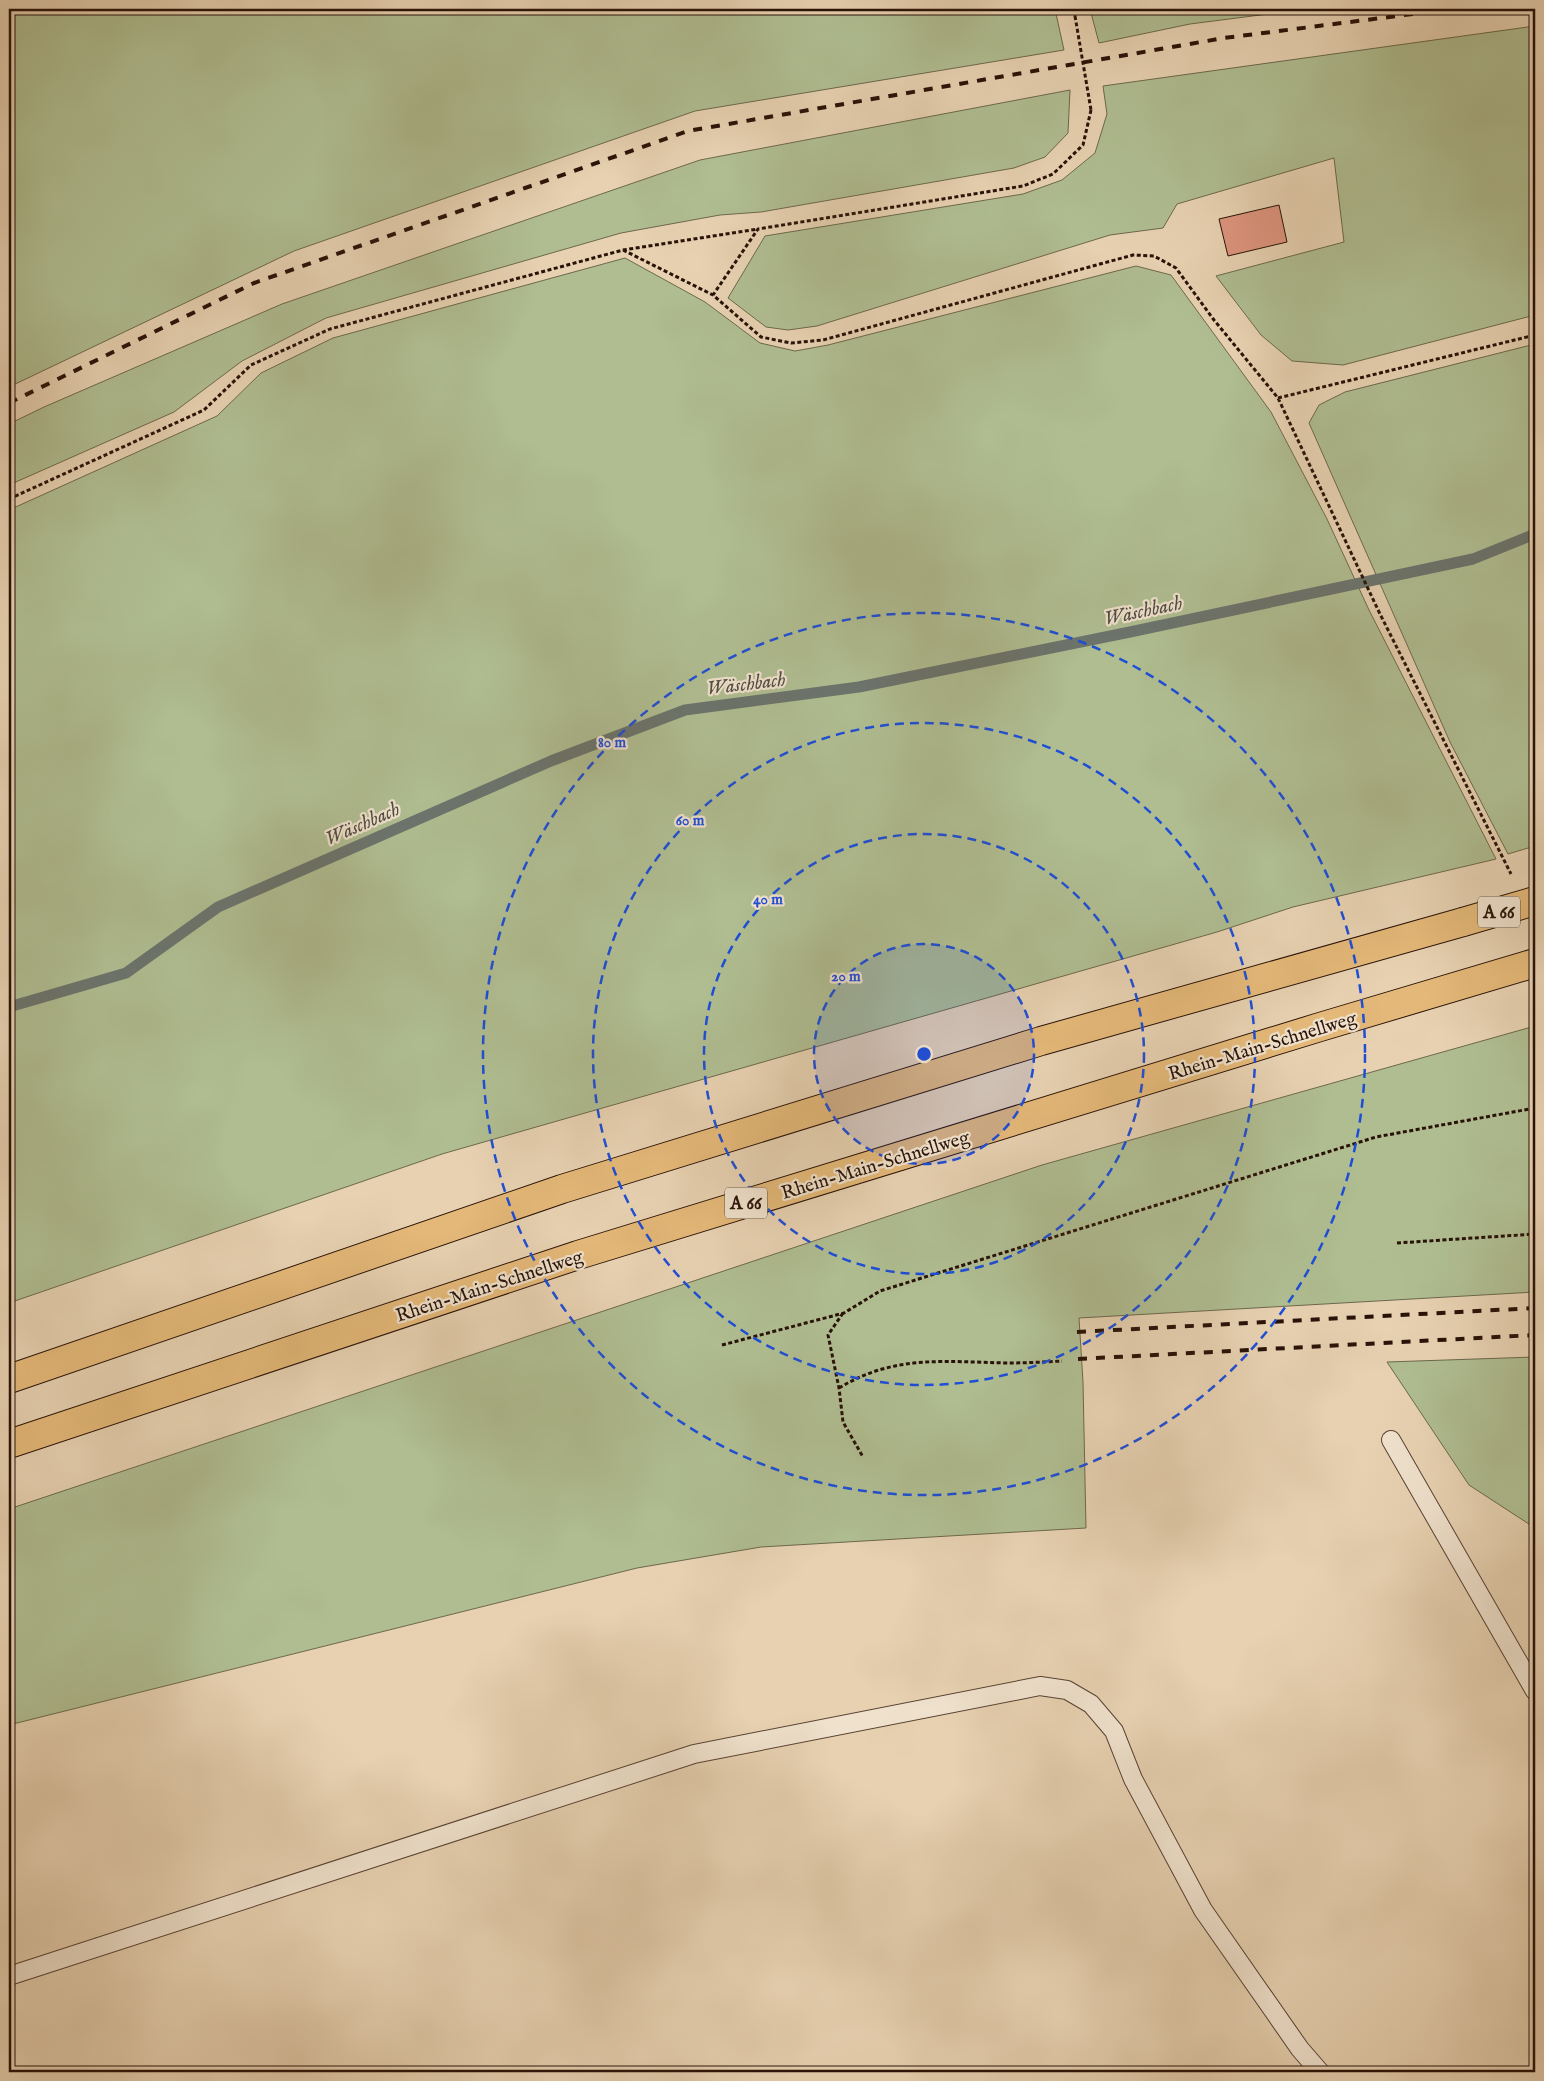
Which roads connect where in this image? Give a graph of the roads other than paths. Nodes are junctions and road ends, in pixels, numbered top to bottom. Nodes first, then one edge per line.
1 (1535, 901) edge
2 (1535, 963) edge
3 (9, 1379) edge
4 (1391, 1440) dead end
5 (9, 1444) edge
6 (1535, 1691) edge
7 (9, 1976) edge
8 (1320, 2072) edge

1 - 3 highway, A 66, bridge
2 - 5 highway, Rhein-Main-Schnellweg / A 66
4 - 6 lane
7 - 8 lane

